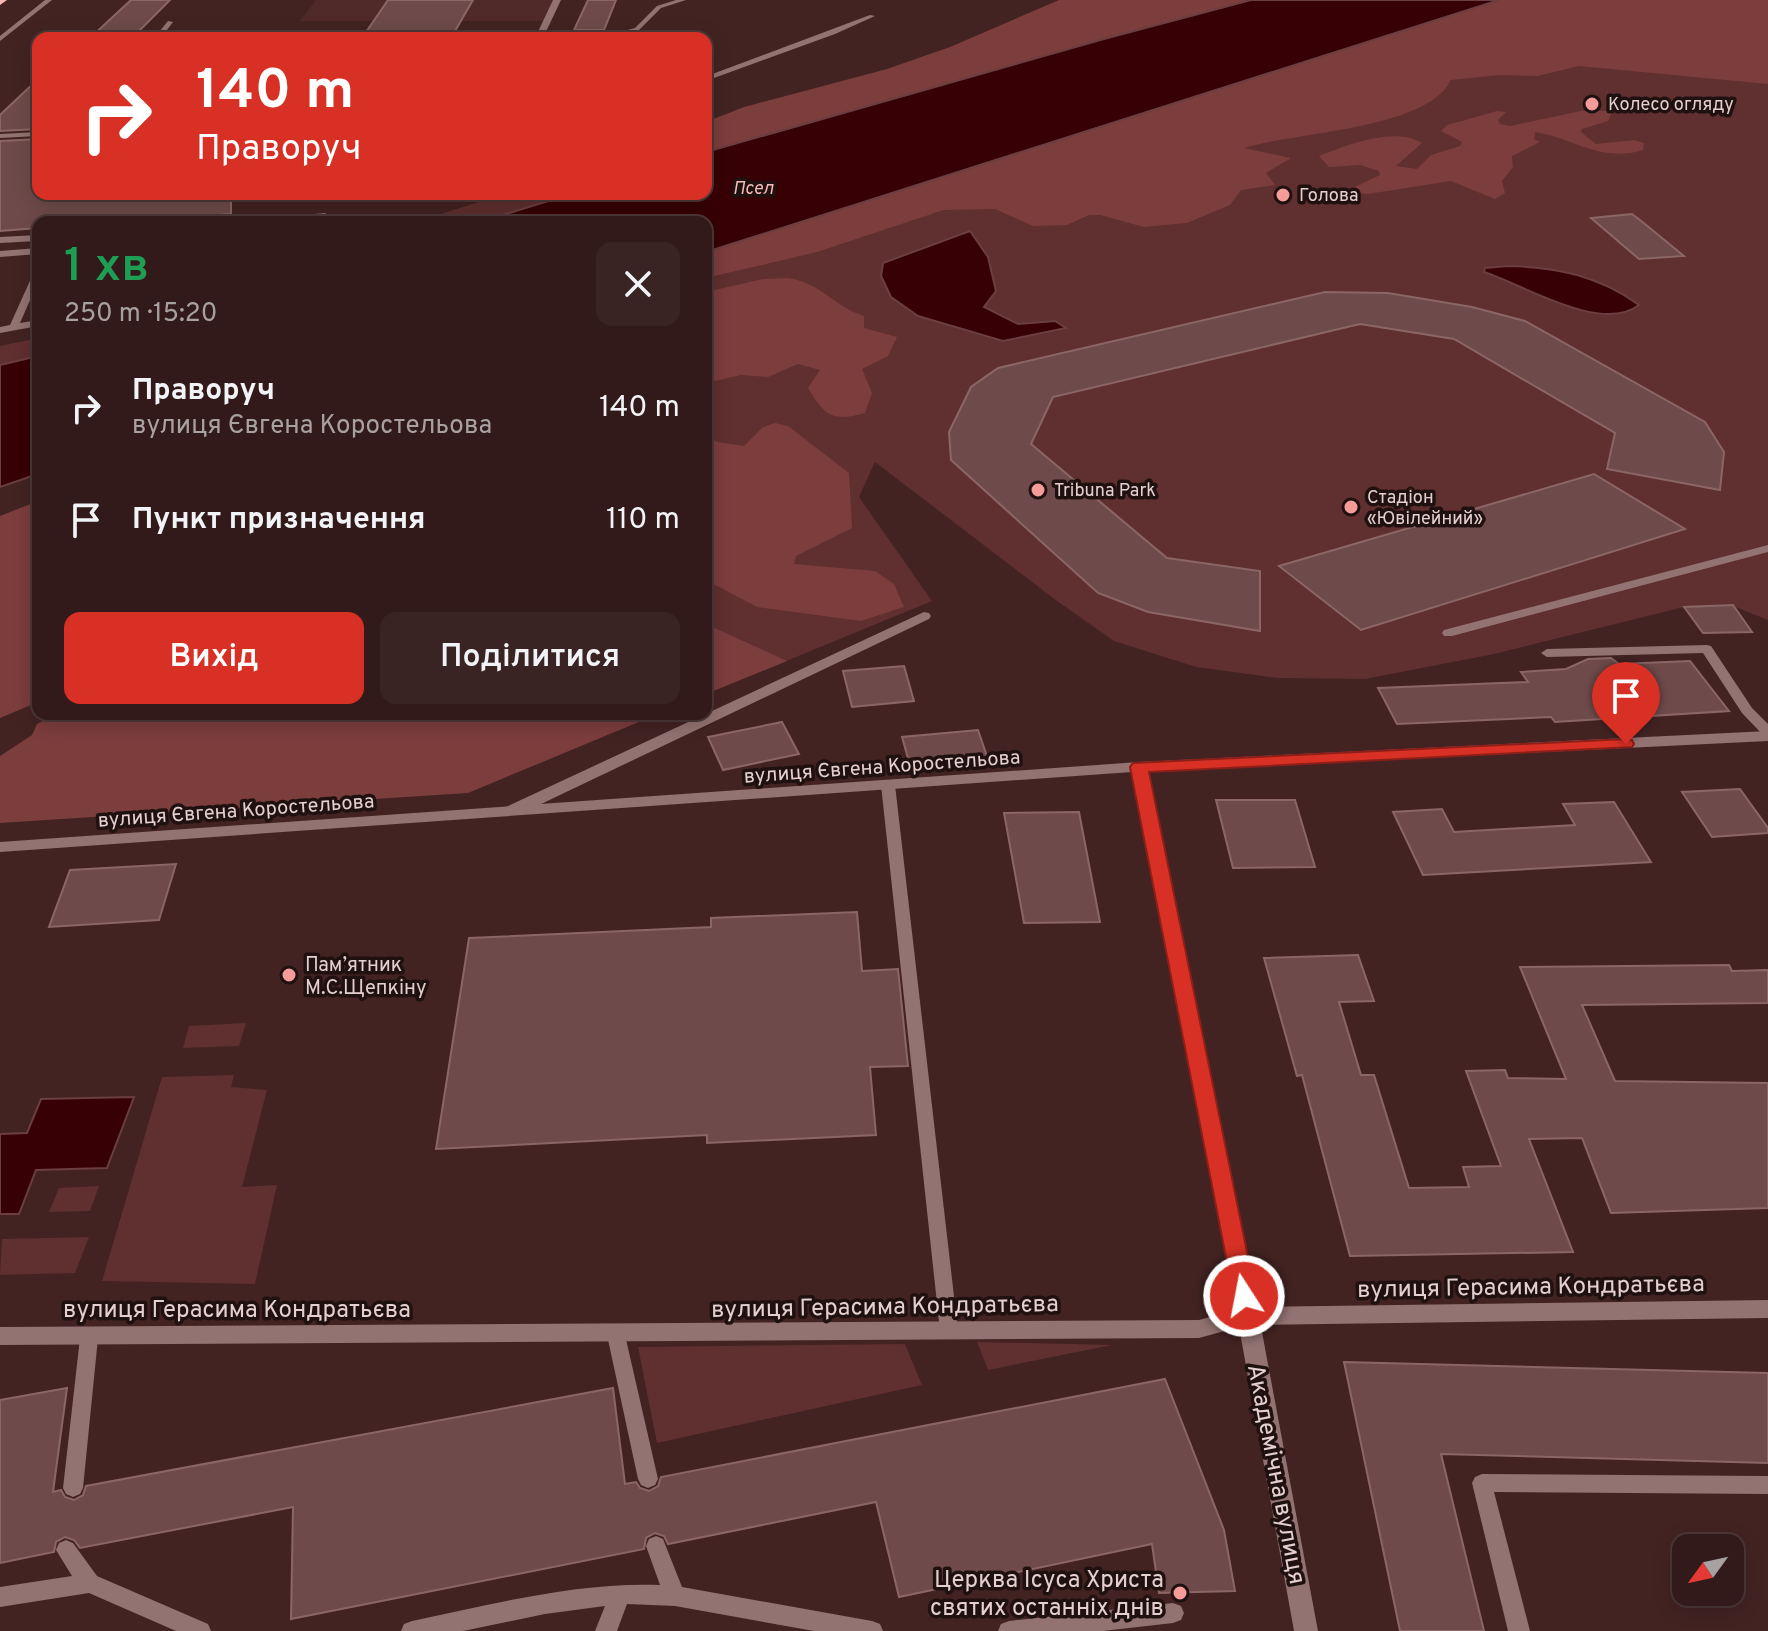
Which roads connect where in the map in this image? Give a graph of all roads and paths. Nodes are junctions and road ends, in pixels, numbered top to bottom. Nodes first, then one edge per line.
1 (49, 0) edge
2 (557, 0) edge
3 (683, 0) edge
4 (872, 16) dead end
5 (170, 22) dead end
6 (162, 32) edge
7 (542, 32) edge
8 (625, 32) edge
9 (0, 39) edge
10 (712, 76) edge
11 (32, 134) edge
12 (0, 136) edge
13 (32, 238) edge
14 (0, 240) edge
15 (32, 251) edge
16 (0, 254) edge
17 (32, 286) edge
18 (32, 324) edge
19 (14, 327) junction
20 (0, 330) edge
21 (1768, 548) edge
22 (924, 616) dead end
23 (1448, 633) dead end
24 (1547, 653) dead end
25 (712, 716) edge
26 (704, 720) edge
27 (1768, 734) edge
28 (1139, 767) junction
29 (888, 785) junction
30 (512, 811) junction
31 (0, 847) edge
32 (1768, 1309) edge
33 (1248, 1316) junction
34 (949, 1331) junction
35 (616, 1335) junction
36 (0, 1336) edge
37 (89, 1338) junction
38 (648, 1479) dead end
39 (1768, 1485) edge
40 (73, 1488) dead end
41 (656, 1546) dead end
42 (66, 1550) dead end
43 (90, 1583) junction
44 (620, 1594) junction
45 (675, 1596) junction
46 (0, 1597) edge
47 (1173, 1613) dead end
48 (200, 1631) edge
49 (412, 1631) edge
50 (606, 1631) edge
51 (872, 1631) edge
52 (1009, 1631) edge
53 (1306, 1631) edge
54 (1519, 1631) edge

1 - 9 lane
2 - 7 street
3 - 8 lane
4 - 10 lane
5 - 6 lane
11 - 12 lane
13 - 14 lane
15 - 16 lane
17 - 19 lane
18 - 19 lane
19 - 20 lane
21 - 23 lane
22 - 25 street
24 - 27 lane
26 - 30 street
27 - 28 street, вулиця Євгена Коростельова
28 - 29 street, вулиця Євгена Коростельова
28 - 33 street, Академічна вулиця
29 - 30 street, вулиця Євгена Коростельова
29 - 34 lane
30 - 31 street, вулиця Євгена Коростельова
32 - 33 street, вулиця Герасима Кондратьєва
33 - 34 street, вулиця Герасима Кондратьєва
33 - 53 street, Академічна вулиця
34 - 35 street, вулиця Герасима Кондратьєва
35 - 37 street, вулиця Герасима Кондратьєва
35 - 38 lane
36 - 37 street, вулиця Герасима Кондратьєва
37 - 40 lane
39 - 54 lane
41 - 45 lane
42 - 43 lane
43 - 46 lane
43 - 48 lane
44 - 45 lane
44 - 49 lane
44 - 50 lane
45 - 51 lane
47 - 52 lane

